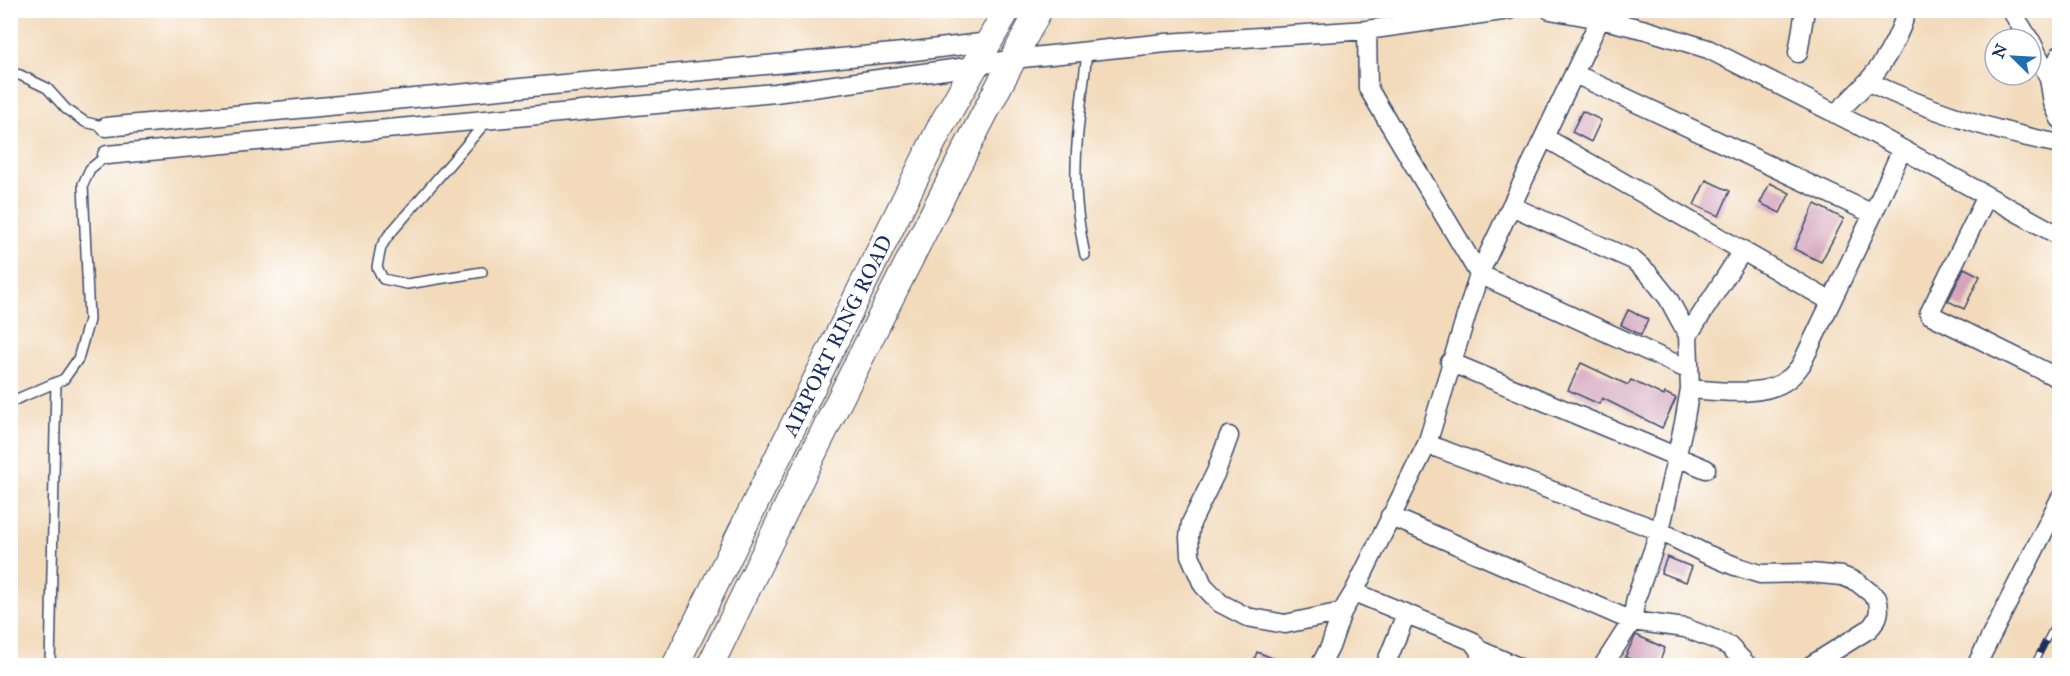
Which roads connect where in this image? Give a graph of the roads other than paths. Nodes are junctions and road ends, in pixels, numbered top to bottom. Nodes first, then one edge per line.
1 (752, 10) edge
2 (780, 10) edge
3 (1007, 10) edge
4 (1039, 10) edge
5 (1509, 10) edge
6 (1550, 10) edge
7 (1805, 10) edge
8 (1907, 10) edge
9 (2012, 10) edge
10 (1600, 19) junction
11 (2022, 27) edge
12 (1367, 30) junction
13 (989, 42) junction
14 (1087, 51) junction
15 (1798, 53) dead end
16 (2060, 55) edge
17 (1013, 59) junction
18 (975, 66) junction
19 (2043, 66) edge
20 (10, 73) edge
21 (1575, 74) junction
22 (2049, 78) junction
23 (1869, 82) junction
24 (1835, 114) junction
25 (2060, 119) edge
26 (488, 120) junction
27 (106, 127) joint
28 (1544, 137) junction
29 (2060, 144) edge
30 (1902, 149) junction
31 (107, 155) joint
32 (1988, 196) junction
33 (1511, 206) junction
34 (1873, 214) junction
35 (2060, 236) edge
36 (1743, 250) junction
37 (1085, 255) dead end
38 (482, 272) dead end
39 (1479, 274) junction
40 (1830, 301) junction
41 (1688, 335) junction
42 (1450, 362) junction
43 (1689, 379) junction
44 (2060, 379) edge
45 (56, 382) junction
46 (10, 402) edge
47 (1229, 436) dead end
48 (1427, 444) junction
49 (1676, 458) junction
50 (1706, 469) dead end
51 (2060, 499) edge
52 (1390, 516) junction
53 (1660, 531) junction
54 (1354, 591) junction
55 (1342, 612) junction
56 (1406, 614) junction
57 (1632, 621) junction
58 (1481, 658) edge
59 (50, 666) edge
60 (675, 666) edge
61 (710, 666) edge
62 (1320, 666) edge
63 (1385, 666) edge
64 (1516, 666) edge
65 (1603, 666) edge
66 (1748, 666) edge
67 (1810, 666) edge
68 (1976, 666) edge

1 - 2 lane
3 - 13 main road, AIRPORT RING ROAD
4 - 17 main road, AIRPORT RING ROAD
5 - 12 street
6 - 10 street
7 - 15 street
8 - 23 street
9 - 11 street
10 - 21 street
10 - 24 street
12 - 14 street
12 - 39 street
13 - 18 main road, AIRPORT RING ROAD
13 - 27 street
14 - 17 street
14 - 37 lane
16 - 22 street
17 - 18 street
17 - 61 main road, AIRPORT RING ROAD
18 - 26 street
18 - 60 main road, AIRPORT RING ROAD
19 - 22 street
20 - 27 lane
21 - 28 street
21 - 34 street
22 - 25 street
23 - 24 street
23 - 29 street
24 - 30 street
26 - 31 street
26 - 38 lane
28 - 33 street
28 - 36 street
30 - 32 street
30 - 34 street
31 - 45 lane
32 - 35 street
32 - 44 street
33 - 39 street
33 - 41 street
34 - 40 street
36 - 40 street
36 - 41 street
39 - 42 street
39 - 43 street
40 - 43 street
41 - 43 street
42 - 48 street
42 - 49 street
43 - 49 street
45 - 46 lane
45 - 59 lane
47 - 55 street
48 - 52 street
48 - 53 street
49 - 50 street
49 - 53 street
51 - 68 street
52 - 54 street
52 - 57 street
53 - 57 street
53 - 67 street
54 - 55 street
54 - 56 street
55 - 62 street
56 - 58 street
56 - 63 street
57 - 65 street
57 - 66 street
58 - 64 street

